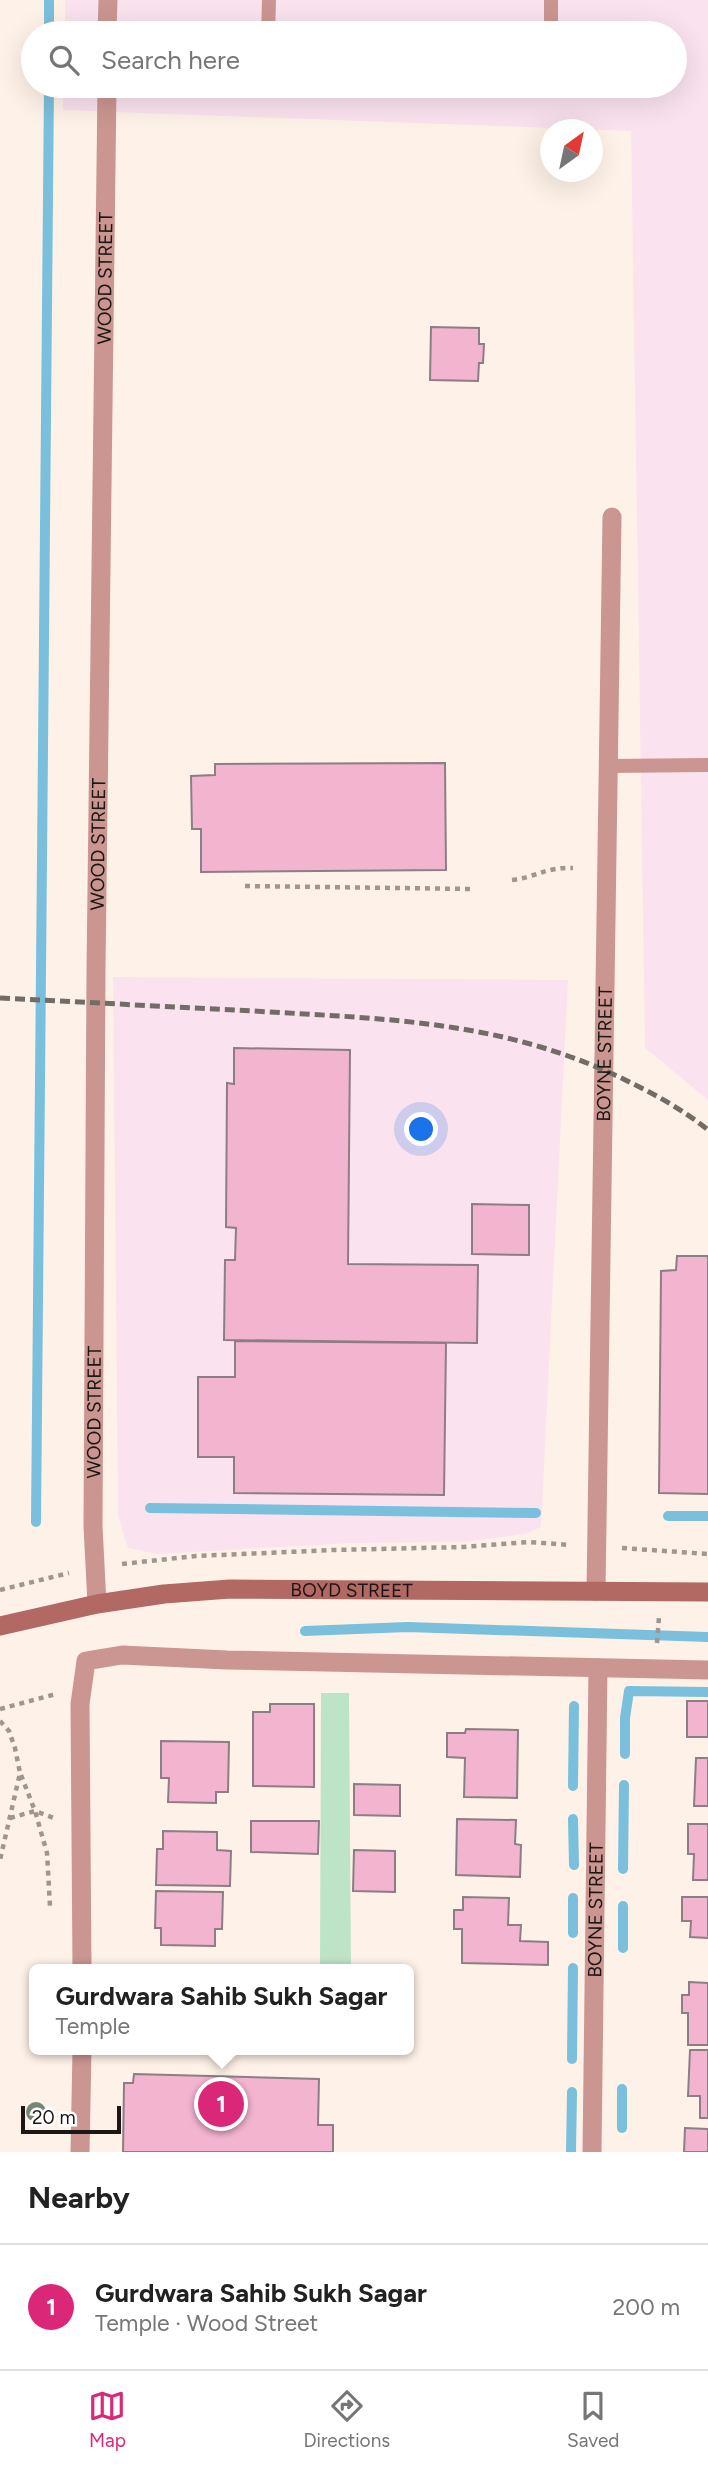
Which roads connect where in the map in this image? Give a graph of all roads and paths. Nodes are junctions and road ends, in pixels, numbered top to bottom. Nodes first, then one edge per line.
1 (108, 0) edge
2 (269, 0) edge
3 (551, 0) edge
4 (107, 21) edge
5 (268, 21) edge
6 (551, 21) edge
7 (107, 98) edge
8 (612, 517) dead end
9 (708, 765) edge
10 (607, 766) junction
11 (573, 868) dead end
12 (512, 880) dead end
13 (244, 886) dead end
14 (473, 889) dead end
15 (529, 1542) dead end
16 (698, 1553) dead end
17 (708, 1554) edge
18 (136, 1561) dead end
19 (54, 1576) dead end
20 (0, 1590) edge
21 (596, 1591) junction
22 (708, 1592) edge
23 (97, 1604) junction
24 (658, 1622) dead end
25 (0, 1626) edge
26 (657, 1649) dead end
27 (86, 1661) junction
28 (598, 1668) junction
29 (708, 1670) edge
30 (0, 1709) edge
31 (0, 1721) edge
32 (20, 1773) junction
33 (35, 1811) junction
34 (10, 1818) junction
35 (82, 1835) junction
36 (0, 1860) edge
37 (50, 1906) dead end
38 (82, 1964) edge
39 (82, 2055) edge
40 (80, 2152) edge
41 (592, 2152) edge

1 - 4 street
2 - 5 lane
3 - 6 lane
7 - 23 street, WOOD STREET
8 - 10 street, BOYNE STREET
9 - 10 lane
10 - 21 street, BOYNE STREET
11 - 12 path
13 - 14 path
15 - 18 path
16 - 17 path
19 - 20 path
21 - 22 main road, BOYD STREET
21 - 23 main road, BOYD STREET
23 - 25 main road, BOYD STREET
24 - 26 path
27 - 28 street
27 - 30 path
27 - 35 street
28 - 29 street
28 - 41 street, BOYNE STREET
31 - 32 path
32 - 33 path
32 - 34 path
33 - 34 path
33 - 35 path
33 - 37 path
34 - 36 path
35 - 38 street
39 - 40 street

